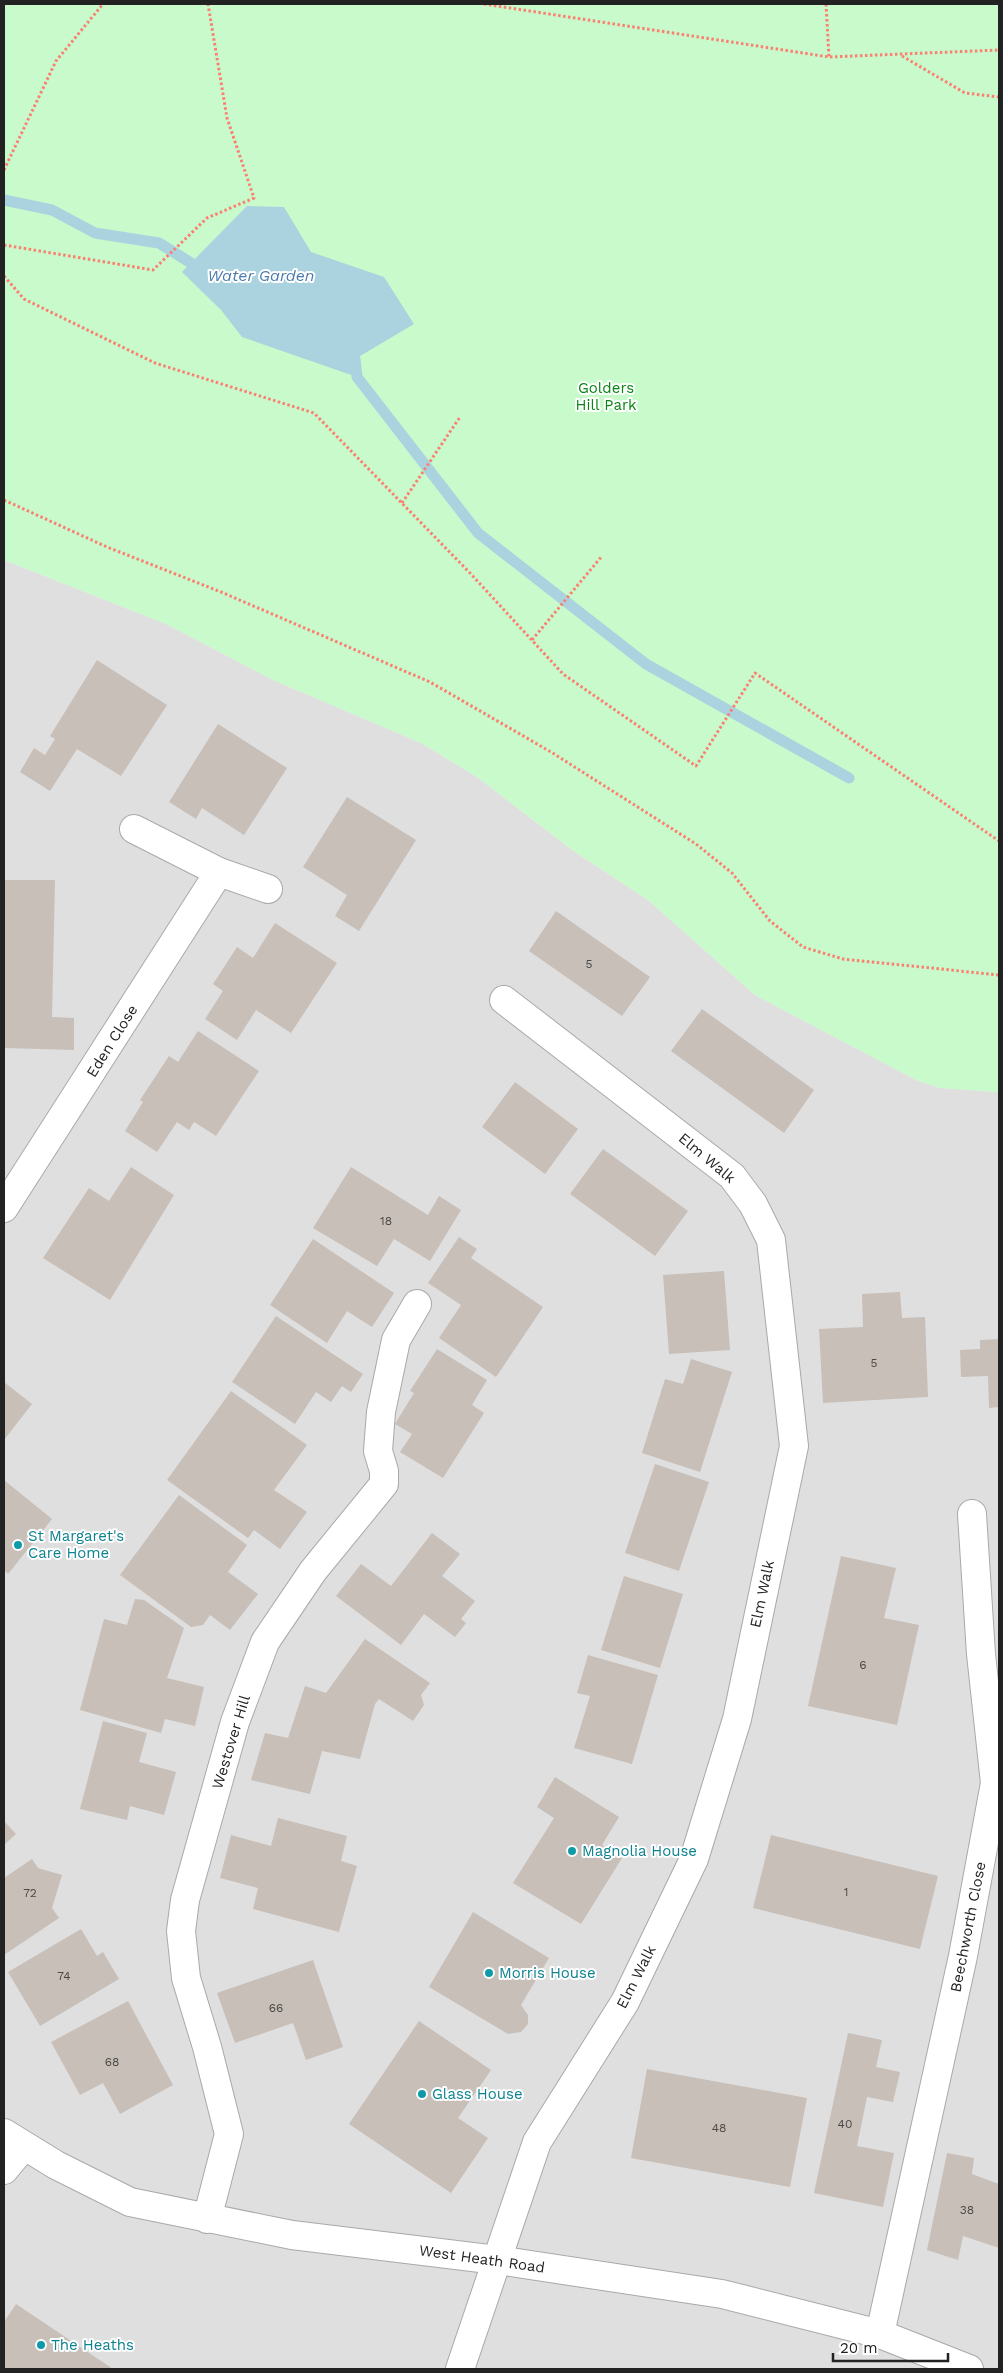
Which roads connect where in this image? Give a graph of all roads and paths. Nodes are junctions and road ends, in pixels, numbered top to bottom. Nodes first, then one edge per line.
1 (103, 4) edge
2 (208, 4) edge
3 (484, 4) edge
4 (826, 4) edge
5 (999, 50) edge
6 (902, 56) junction
7 (829, 57) junction
8 (999, 97) edge
9 (4, 170) edge
10 (4, 245) edge
11 (4, 276) edge
12 (460, 417) dead end
13 (4, 500) edge
14 (402, 503) junction
15 (602, 556) dead end
16 (532, 640) junction
17 (134, 829) dead end
18 (999, 841) edge
19 (219, 872) junction
20 (268, 889) dead end
21 (999, 976) edge
22 (504, 1000) dead end
23 (4, 1208) edge
24 (417, 1304) dead end
25 (972, 1514) dead end
26 (14, 2139) edge
27 (4, 2170) edge
28 (207, 2219) junction
29 (498, 2260) junction
30 (880, 2334) junction
31 (460, 2369) edge
32 (969, 2369) edge

1 - 9 path
2 - 10 path
3 - 7 path
4 - 7 path
5 - 6 path
6 - 7 path
6 - 8 path
11 - 14 path
12 - 14 path
13 - 21 path
14 - 16 path
15 - 16 path
16 - 18 path
17 - 19 street
19 - 20 street
19 - 23 street, Eden Close
22 - 29 street, Elm Walk
24 - 28 street, Westover Hill
25 - 30 street, Beechworth Close
26 - 27 street
26 - 28 street, West Heath Road
28 - 29 street, West Heath Road
29 - 30 street, West Heath Road
29 - 31 street, Elm Walk
30 - 32 street, West Heath Road

